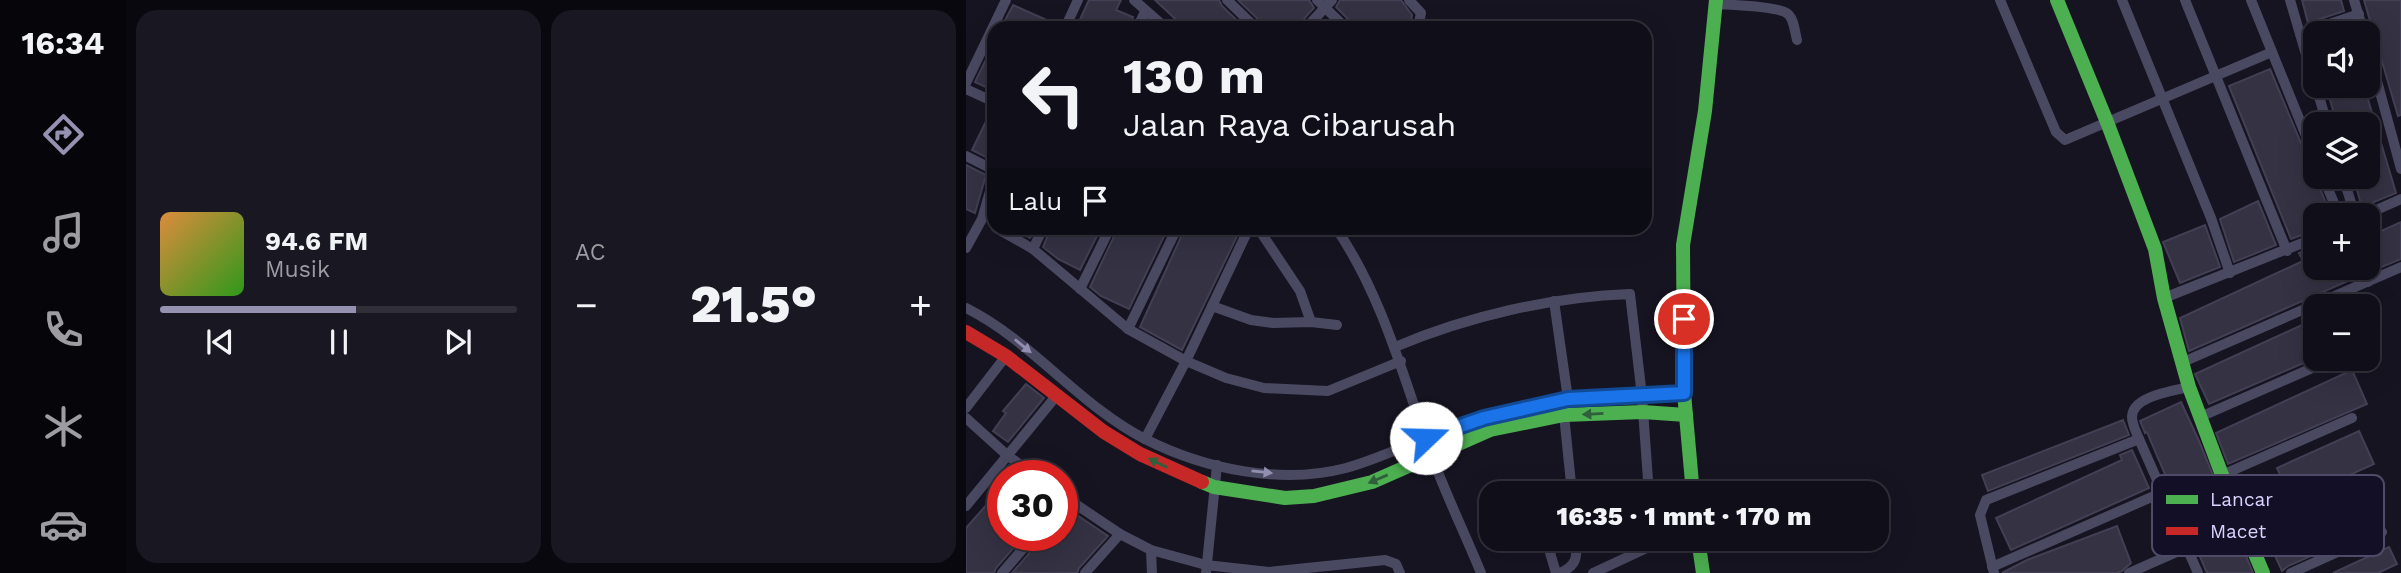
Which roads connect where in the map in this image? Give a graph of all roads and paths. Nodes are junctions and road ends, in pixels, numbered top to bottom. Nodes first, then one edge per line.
1 (1006, 0) edge
2 (1078, 0) edge
3 (1134, 0) edge
4 (1227, 0) edge
5 (1409, 0) edge
6 (2000, 0) edge
7 (2057, 0) edge
8 (2122, 0) edge
9 (2185, 0) edge
10 (2251, 0) edge
11 (2290, 0) edge
12 (2354, 0) edge
13 (1716, 2) edge
14 (1325, 3) edge
15 (1145, 12) junction
16 (2359, 15) junction
17 (996, 21) edge
18 (1068, 21) edge
19 (1141, 21) edge
20 (1157, 21) edge
21 (1249, 21) edge
22 (1311, 21) edge
23 (1340, 21) edge
24 (1419, 21) edge
25 (2361, 21) edge
26 (2300, 34) junction
27 (987, 39) edge
28 (1797, 40) dead end
29 (2303, 44) edge
30 (2272, 52) junction
31 (2215, 78) junction
32 (966, 83) edge
33 (966, 89) edge
34 (2380, 92) edge
35 (987, 99) edge
36 (2162, 100) junction
37 (2107, 122) junction
38 (2303, 128) edge
39 (966, 156) edge
40 (987, 166) edge
41 (2401, 169) edge
42 (2401, 199) edge
43 (987, 202) edge
44 (2380, 208) edge
45 (982, 219) junction
46 (987, 222) edge
47 (1009, 235) edge
48 (1040, 235) edge
49 (1107, 235) edge
50 (1175, 235) edge
51 (1246, 235) edge
52 (1263, 235) edge
53 (1341, 235) edge
54 (2303, 244) edge
55 (966, 248) edge
56 (1033, 249) junction
57 (2287, 251) junction
58 (2401, 267) edge
59 (2230, 273) junction
60 (2368, 282) joint
61 (1080, 289) junction
62 (2164, 298) junction
63 (1554, 301) junction
64 (1212, 306) junction
65 (966, 308) edge
66 (1311, 322) junction
67 (1337, 325) dead end
68 (1128, 329) junction
69 (966, 332) edge
70 (1395, 347) junction
71 (1006, 356) junction
72 (1186, 361) junction
73 (1401, 361) junction
74 (2183, 362) junction
75 (2305, 371) edge
76 (2189, 387) junction
77 (1684, 393) junction
78 (1057, 395) junction
79 (1642, 396) junction
80 (1568, 399) junction
81 (966, 408) edge
82 (1643, 412) junction
83 (1564, 415) junction
84 (1686, 415) junction
85 (2200, 417) junction
86 (966, 418) edge
87 (2352, 418) dead end
88 (1426, 438) junction
89 (1145, 439) junction
90 (2139, 439) junction
91 (1431, 455) junction
92 (1008, 456) junction
93 (1014, 460) edge
94 (1217, 465) junction
95 (2155, 475) edge
96 (2222, 475) joint
97 (1571, 481) edge
98 (1648, 481) edge
99 (1692, 481) edge
100 (1214, 486) junction
101 (2152, 497) edge
102 (966, 506) edge
103 (1078, 508) edge
104 (1120, 534) junction
105 (1151, 550) junction
106 (1021, 551) edge
107 (1550, 551) edge
108 (1577, 551) edge
109 (1636, 551) edge
110 (1700, 551) edge
111 (2168, 556) edge
112 (2191, 556) edge
113 (2256, 556) edge
114 (2329, 556) edge
115 (1206, 569) edge
116 (1993, 570) edge
117 (1269, 572) edge
118 (1002, 573) edge
119 (1085, 573) edge
120 (1152, 573) edge
121 (1400, 573) edge
122 (1482, 573) edge
123 (1558, 573) edge
124 (1593, 573) edge
125 (1703, 573) edge
126 (2129, 573) edge
127 (2198, 573) edge
128 (2263, 573) edge
129 (2291, 573) edge

1 - 17 street
2 - 18 street
3 - 15 street
4 - 21 street
5 - 24 street
6 - 37 street
7 - 37 street
8 - 36 street
9 - 31 street
10 - 30 street
11 - 26 street
12 - 16 street
13 - 28 street
13 - 77 street
14 - 22 street
14 - 23 street
15 - 19 street
15 - 20 street
16 - 25 street
16 - 26 street
26 - 29 street
27 - 32 street
30 - 31 street
30 - 38 street
31 - 36 street
31 - 57 street
33 - 35 street
34 - 41 street
36 - 37 street
36 - 59 street
37 - 62 street
39 - 40 street
42 - 44 street
43 - 45 street
45 - 46 street
45 - 55 street
47 - 56 street
48 - 56 street
49 - 61 street
50 - 68 street
51 - 64 street
52 - 66 street
53 - 70 street
54 - 57 street
56 - 61 street
57 - 59 street
58 - 60 street
59 - 62 street
60 - 74 street
61 - 68 street
62 - 74 street
63 - 70 street
63 - 79 street
63 - 80 street
64 - 66 street
64 - 72 street
65 -> 89 street
66 - 67 street
68 - 72 street
69 - 71 street
70 - 73 street
71 - 78 street
71 - 81 street
72 - 73 street
72 - 89 street
73 - 88 street
74 - 76 street
75 - 85 street
76 - 85 street
76 - 90 street
77 - 79 street
77 - 84 street
78 - 92 street
100 -> 78 street
79 - 80 street
79 - 82 street
80 - 88 street
82 -> 83 street
82 - 84 street
82 - 98 street
83 - 91 street
83 - 97 street
84 - 99 street
85 - 96 street
86 - 92 street
87 - 96 street
88 - 91 street
94 -> 88 street
89 - 94 street
90 - 95 street
90 - 116 street
91 -> 100 street
91 - 122 street
92 - 93 street
92 - 102 street
94 - 100 street
100 - 115 street
101 - 116 street
103 - 104 street
104 - 105 street
104 - 119 street
105 - 115 street
105 - 120 street
106 - 118 street
107 - 123 street
108 - 123 street
109 - 124 street
110 - 125 street
111 - 126 street
112 - 127 street
113 - 128 street
114 - 129 street
115 - 117 street
117 - 121 street

